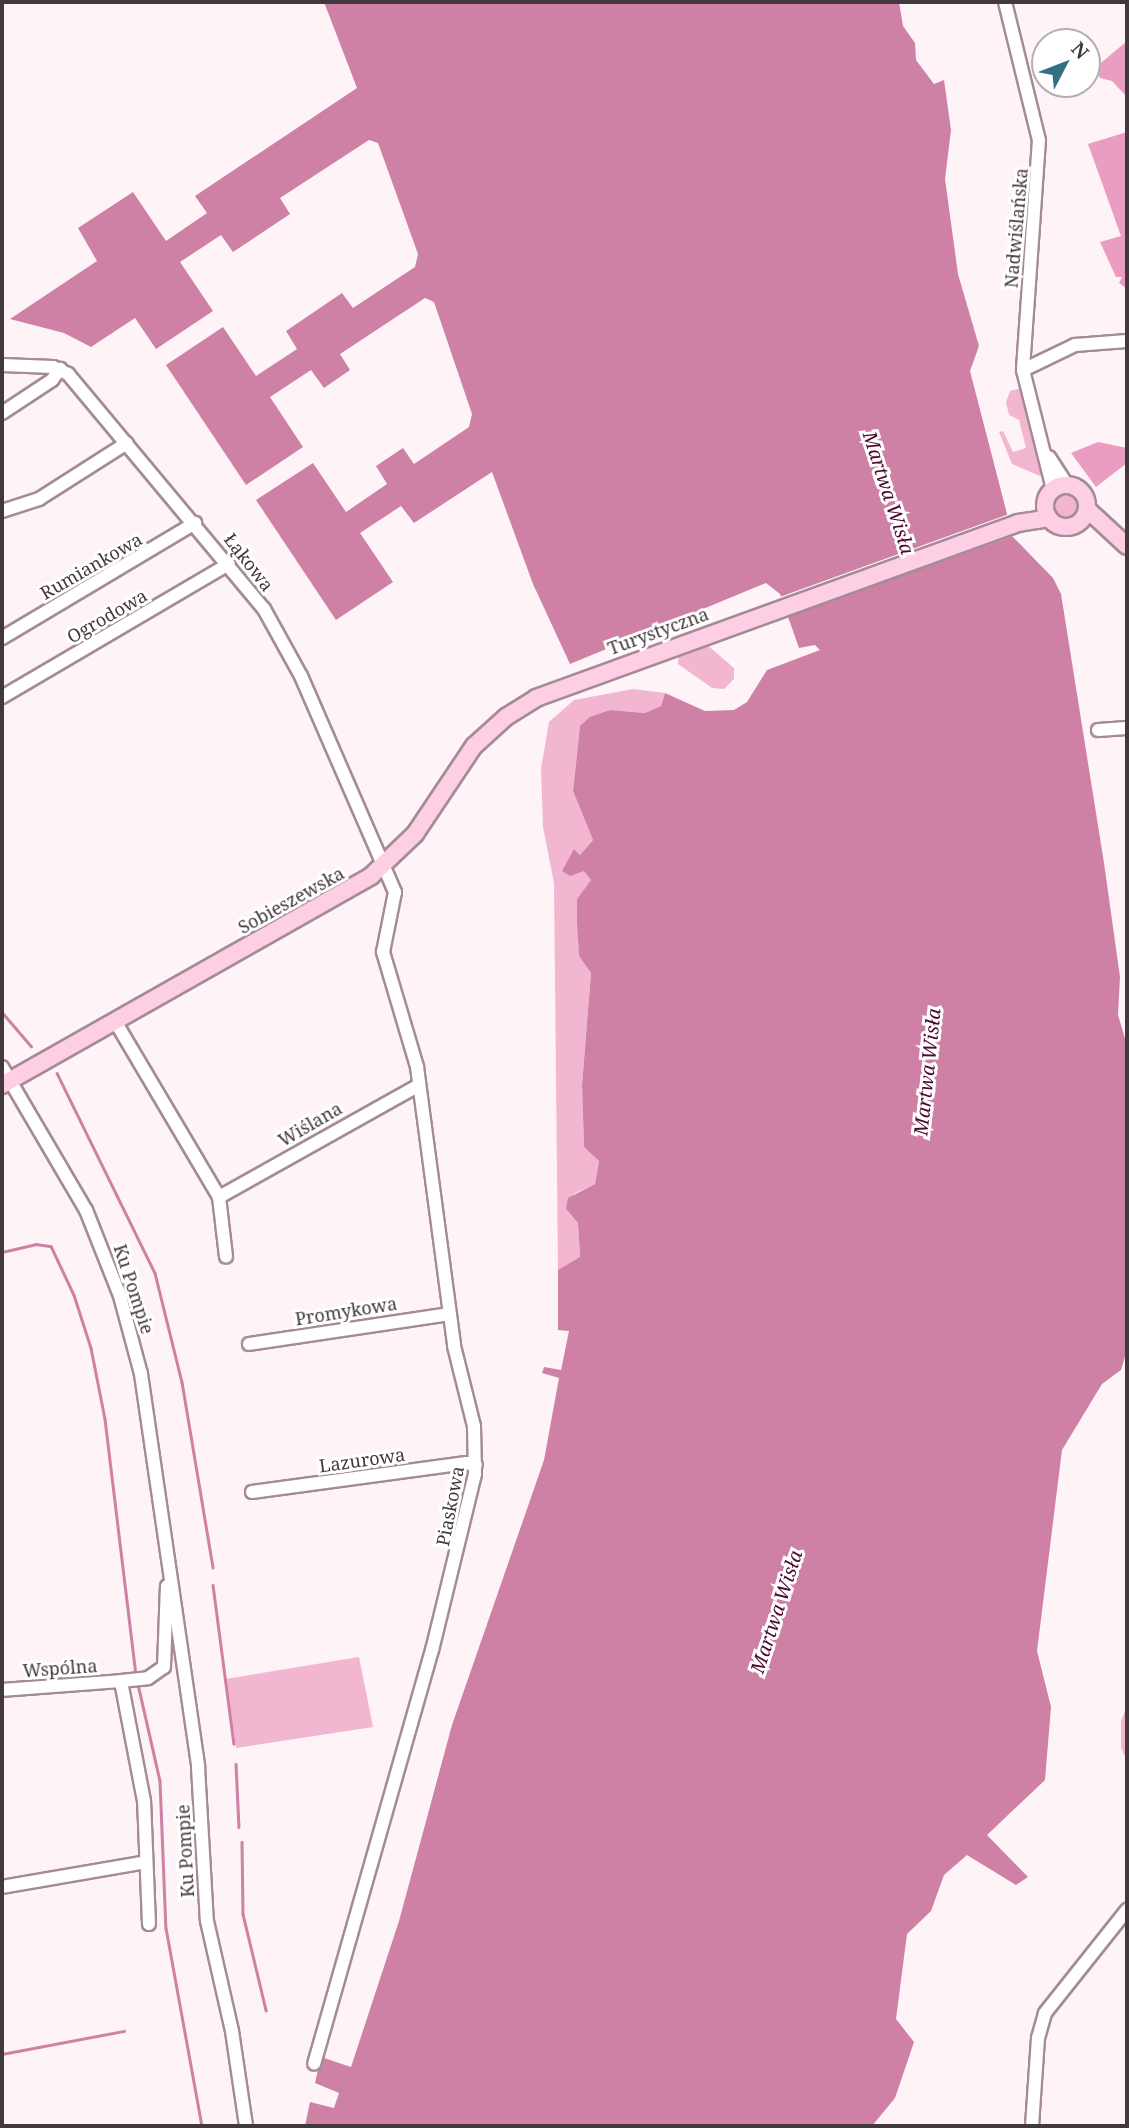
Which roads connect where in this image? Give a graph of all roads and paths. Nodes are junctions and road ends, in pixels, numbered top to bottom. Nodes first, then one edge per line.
1 (1005, 2) edge
2 (1127, 341) edge
3 (2, 365) edge
4 (60, 369) junction
5 (1023, 370) junction
6 (2, 413) edge
7 (127, 443) junction
8 (1054, 499) junction
9 (2, 511) edge
10 (1083, 516) junction
11 (195, 523) junction
12 (1127, 546) edge
13 (229, 564) junction
14 (2, 638) edge
15 (550, 691) joint
16 (2, 697) edge
17 (1127, 728) edge
18 (1098, 730) dead end
19 (384, 865) junction
20 (115, 1021) junction
21 (5, 1077) edge
22 (419, 1085) junction
23 (219, 1197) junction
24 (226, 1257) dead end
25 (449, 1314) junction
26 (249, 1344) dead end
27 (476, 1465) junction
28 (252, 1492) dead end
29 (171, 1571) junction
30 (124, 1681) junction
31 (2, 1690) edge
32 (146, 1862) junction
33 (2, 1887) edge
34 (1127, 1910) edge
35 (149, 1924) dead end
36 (314, 2063) dead end
37 (246, 2126) edge
38 (1032, 2126) edge

1 - 5 street, Nadwiślańska
2 - 5 street
3 - 4 street
4 - 6 street
4 - 7 street, Łąkowa
5 - 8 street, Nadwiślańska
7 - 9 street
7 - 11 street, Łąkowa
8 - 10 main road
8 - 10 main road
8 - 15 main road, Turystyczna
10 - 12 main road
11 - 13 street, Łąkowa
11 - 14 street, Rumiankowa
13 - 16 street, Ogrodowa
13 - 19 street, Łąkowa
15 - 19 main road, Sobieszewska
17 - 18 street
19 - 20 main road, Sobieszewska
19 - 22 street, Piaskowa
20 - 21 main road, Sobieszewska
20 - 23 street
21 - 29 street, Ku Pompie
22 - 23 street, Wiślana
22 - 25 street, Piaskowa
23 - 24 street
25 - 26 street, Promykowa
25 - 27 street, Piaskowa
27 - 28 street, Lazurowa
27 - 36 street, Piaskowa
29 - 30 street, Ku Pompie
29 - 37 street, Ku Pompie
30 - 31 street, Wspólna
30 - 32 street
32 - 33 street
32 - 35 street
34 - 38 street

